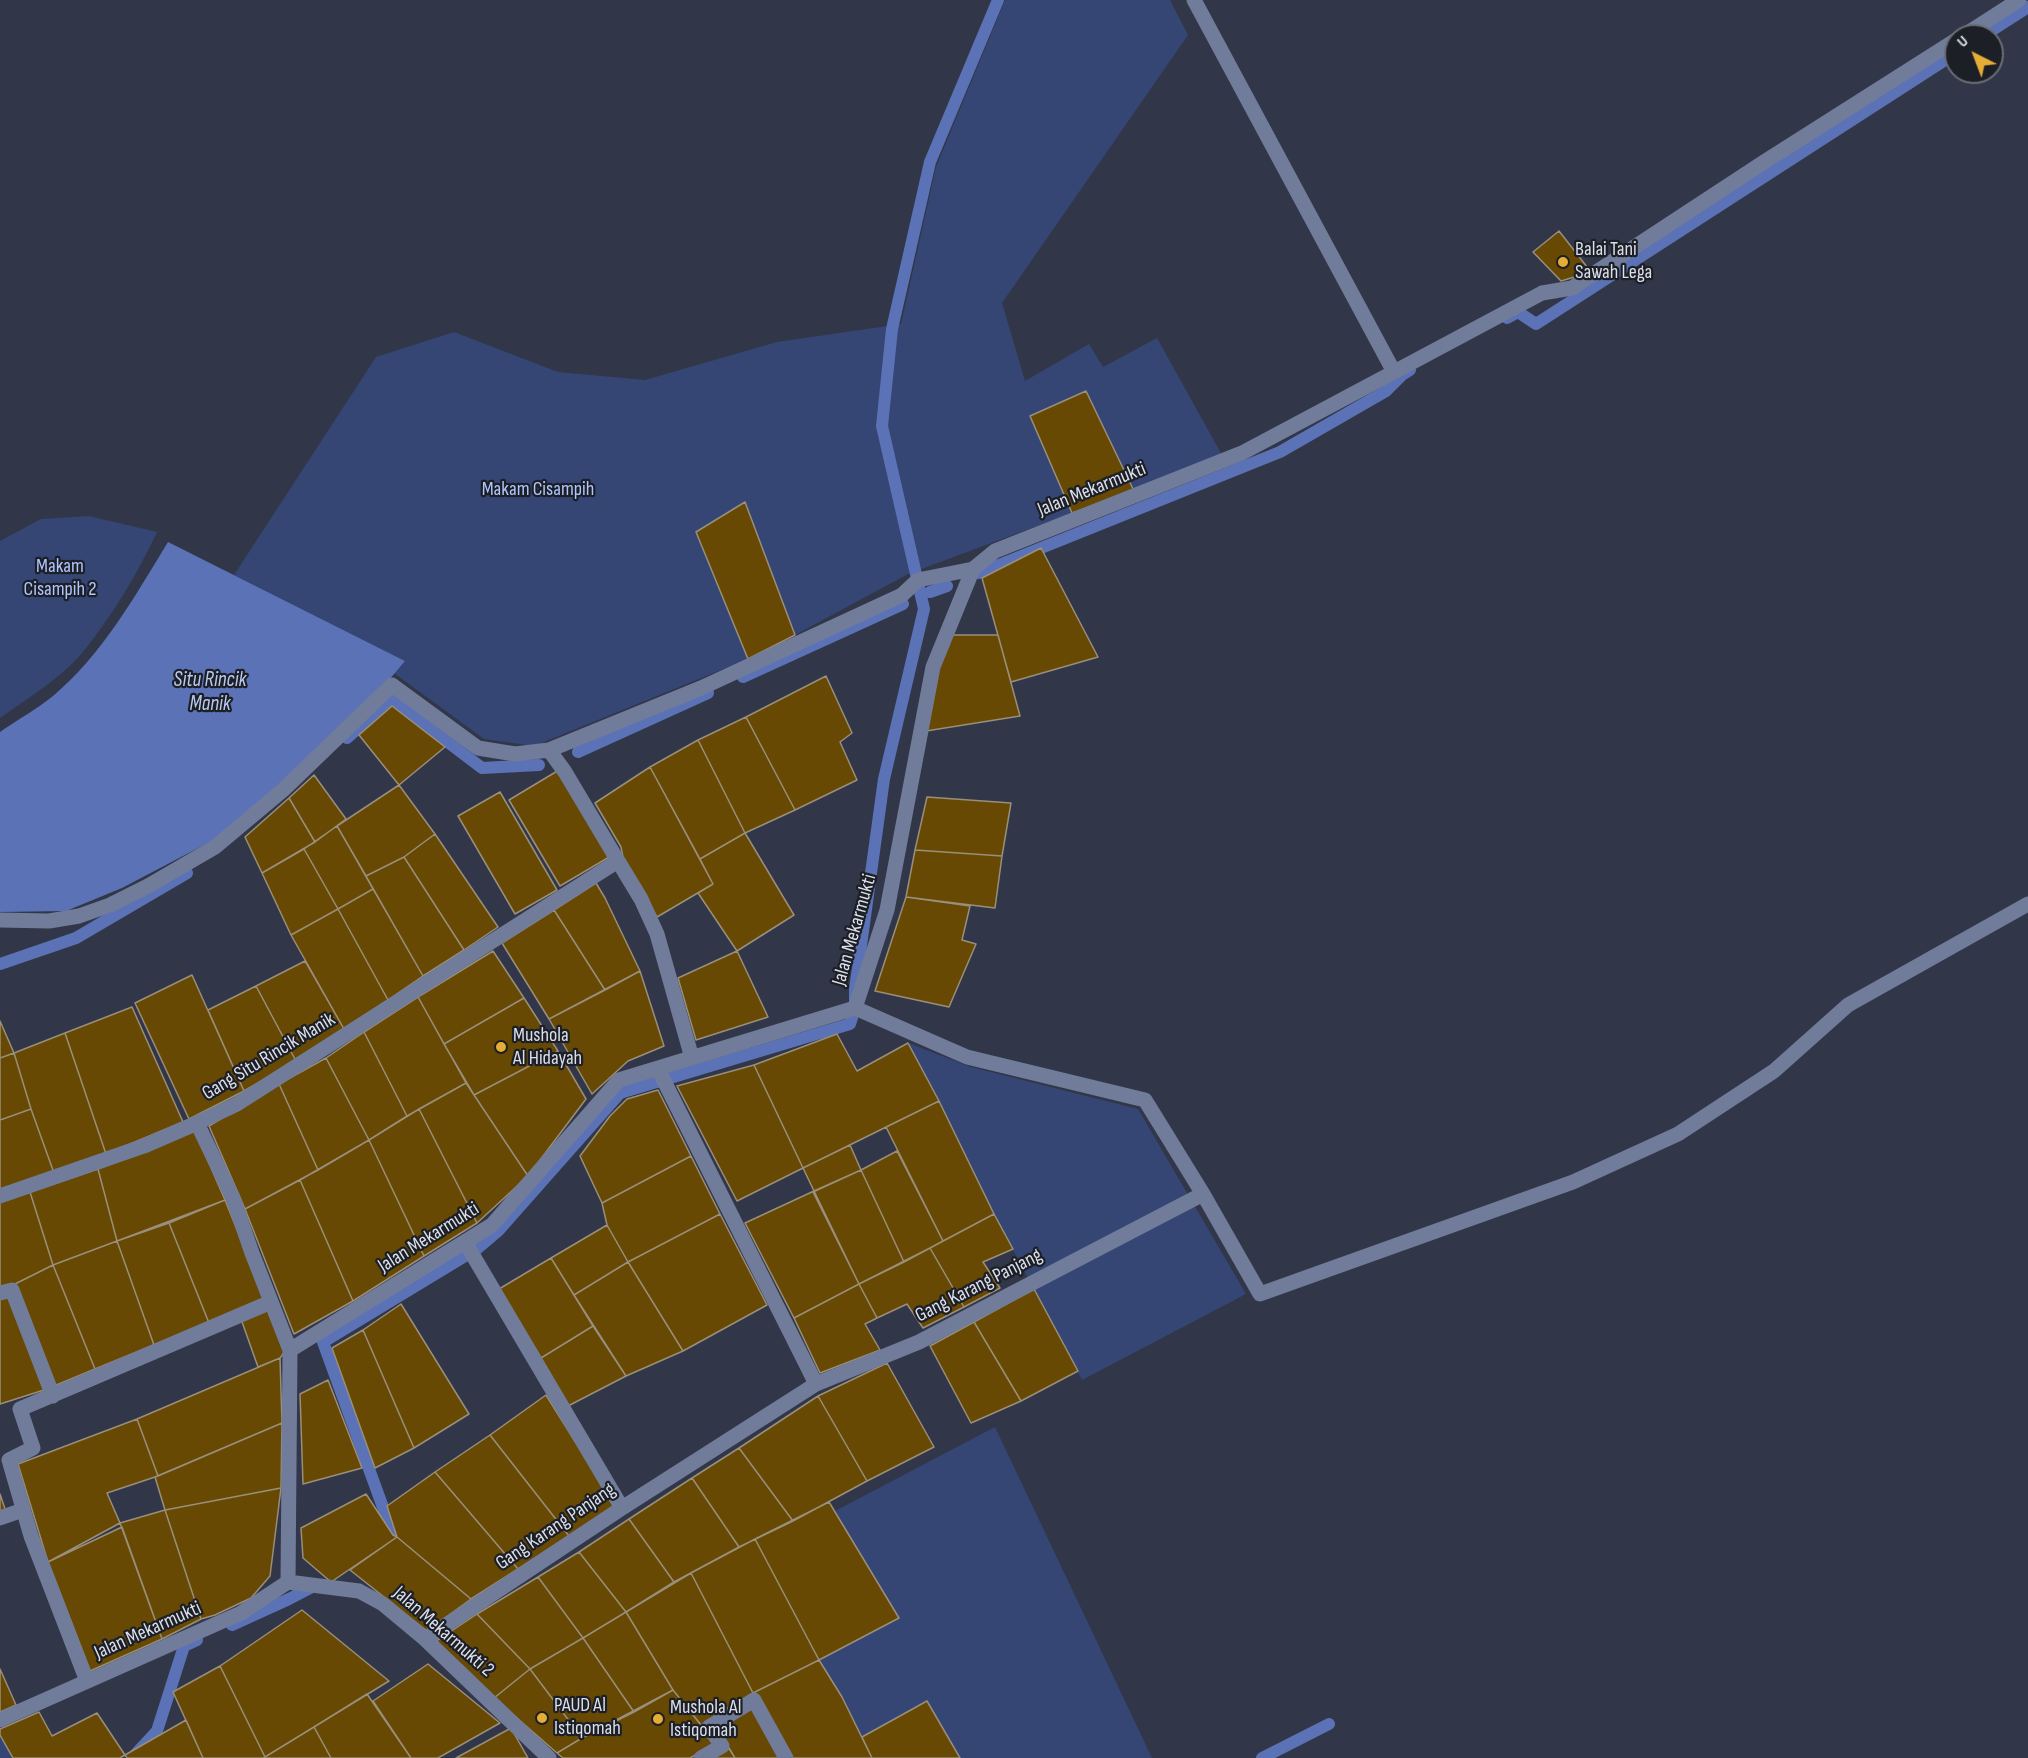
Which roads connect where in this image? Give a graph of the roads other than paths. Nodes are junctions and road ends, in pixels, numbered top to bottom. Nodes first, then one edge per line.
1 (1194, 0) edge
2 (2019, 0) edge
3 (1982, 24) edge
4 (1944, 47) edge
5 (1394, 372) junction
6 (973, 569) junction
7 (549, 750) junction
8 (618, 861) junction
9 (2028, 904) edge
10 (0, 920) edge
11 (855, 1008) junction
12 (692, 1058) junction
13 (658, 1069) junction
14 (197, 1123) junction
15 (1203, 1194) junction
16 (0, 1196) edge
17 (465, 1242) junction
18 (0, 1293) edge
19 (271, 1302) junction
20 (290, 1350) junction
21 (816, 1384) junction
22 (53, 1396) junction
23 (622, 1508) junction
24 (23, 1510) junction
25 (0, 1518) edge
26 (288, 1582) junction
27 (425, 1639) junction
28 (87, 1681) junction
29 (0, 1720) edge
30 (549, 1758) edge
31 (701, 1758) edge
32 (786, 1758) edge

1 - 5 street
2 - 3 street
4 - 5 street, Jalan Mekarmukti
5 - 6 street, Jalan Mekarmukti
6 - 7 street
6 - 11 street, Jalan Mekarmukti
7 - 8 street
7 - 10 street
8 - 12 street
8 - 14 street, Gang Situ Rincik Manik
9 - 15 street
11 - 12 street, Jalan Mekarmukti
11 - 15 street
12 - 13 street, Jalan Mekarmukti
13 - 17 street, Jalan Mekarmukti
13 - 21 street
14 - 16 street
14 - 19 street, Gang Situ Rincik Manik
15 - 21 street, Gang Karang Panjang
17 - 20 street, Jalan Mekarmukti
17 - 23 street
18 - 22 street
19 - 20 street, Gang Situ Rincik Manik
19 - 22 street
20 - 26 street
21 - 23 street, Gang Karang Panjang
22 - 24 street
23 - 27 street, Gang Karang Panjang
24 - 25 street
24 - 28 street
26 - 27 street, Jalan Mekarmukti 2
26 - 28 street, Jalan Mekarmukti
27 - 30 street, Jalan Mekarmukti 2
28 - 29 street, Jalan Mekarmukti
31 - 32 street

